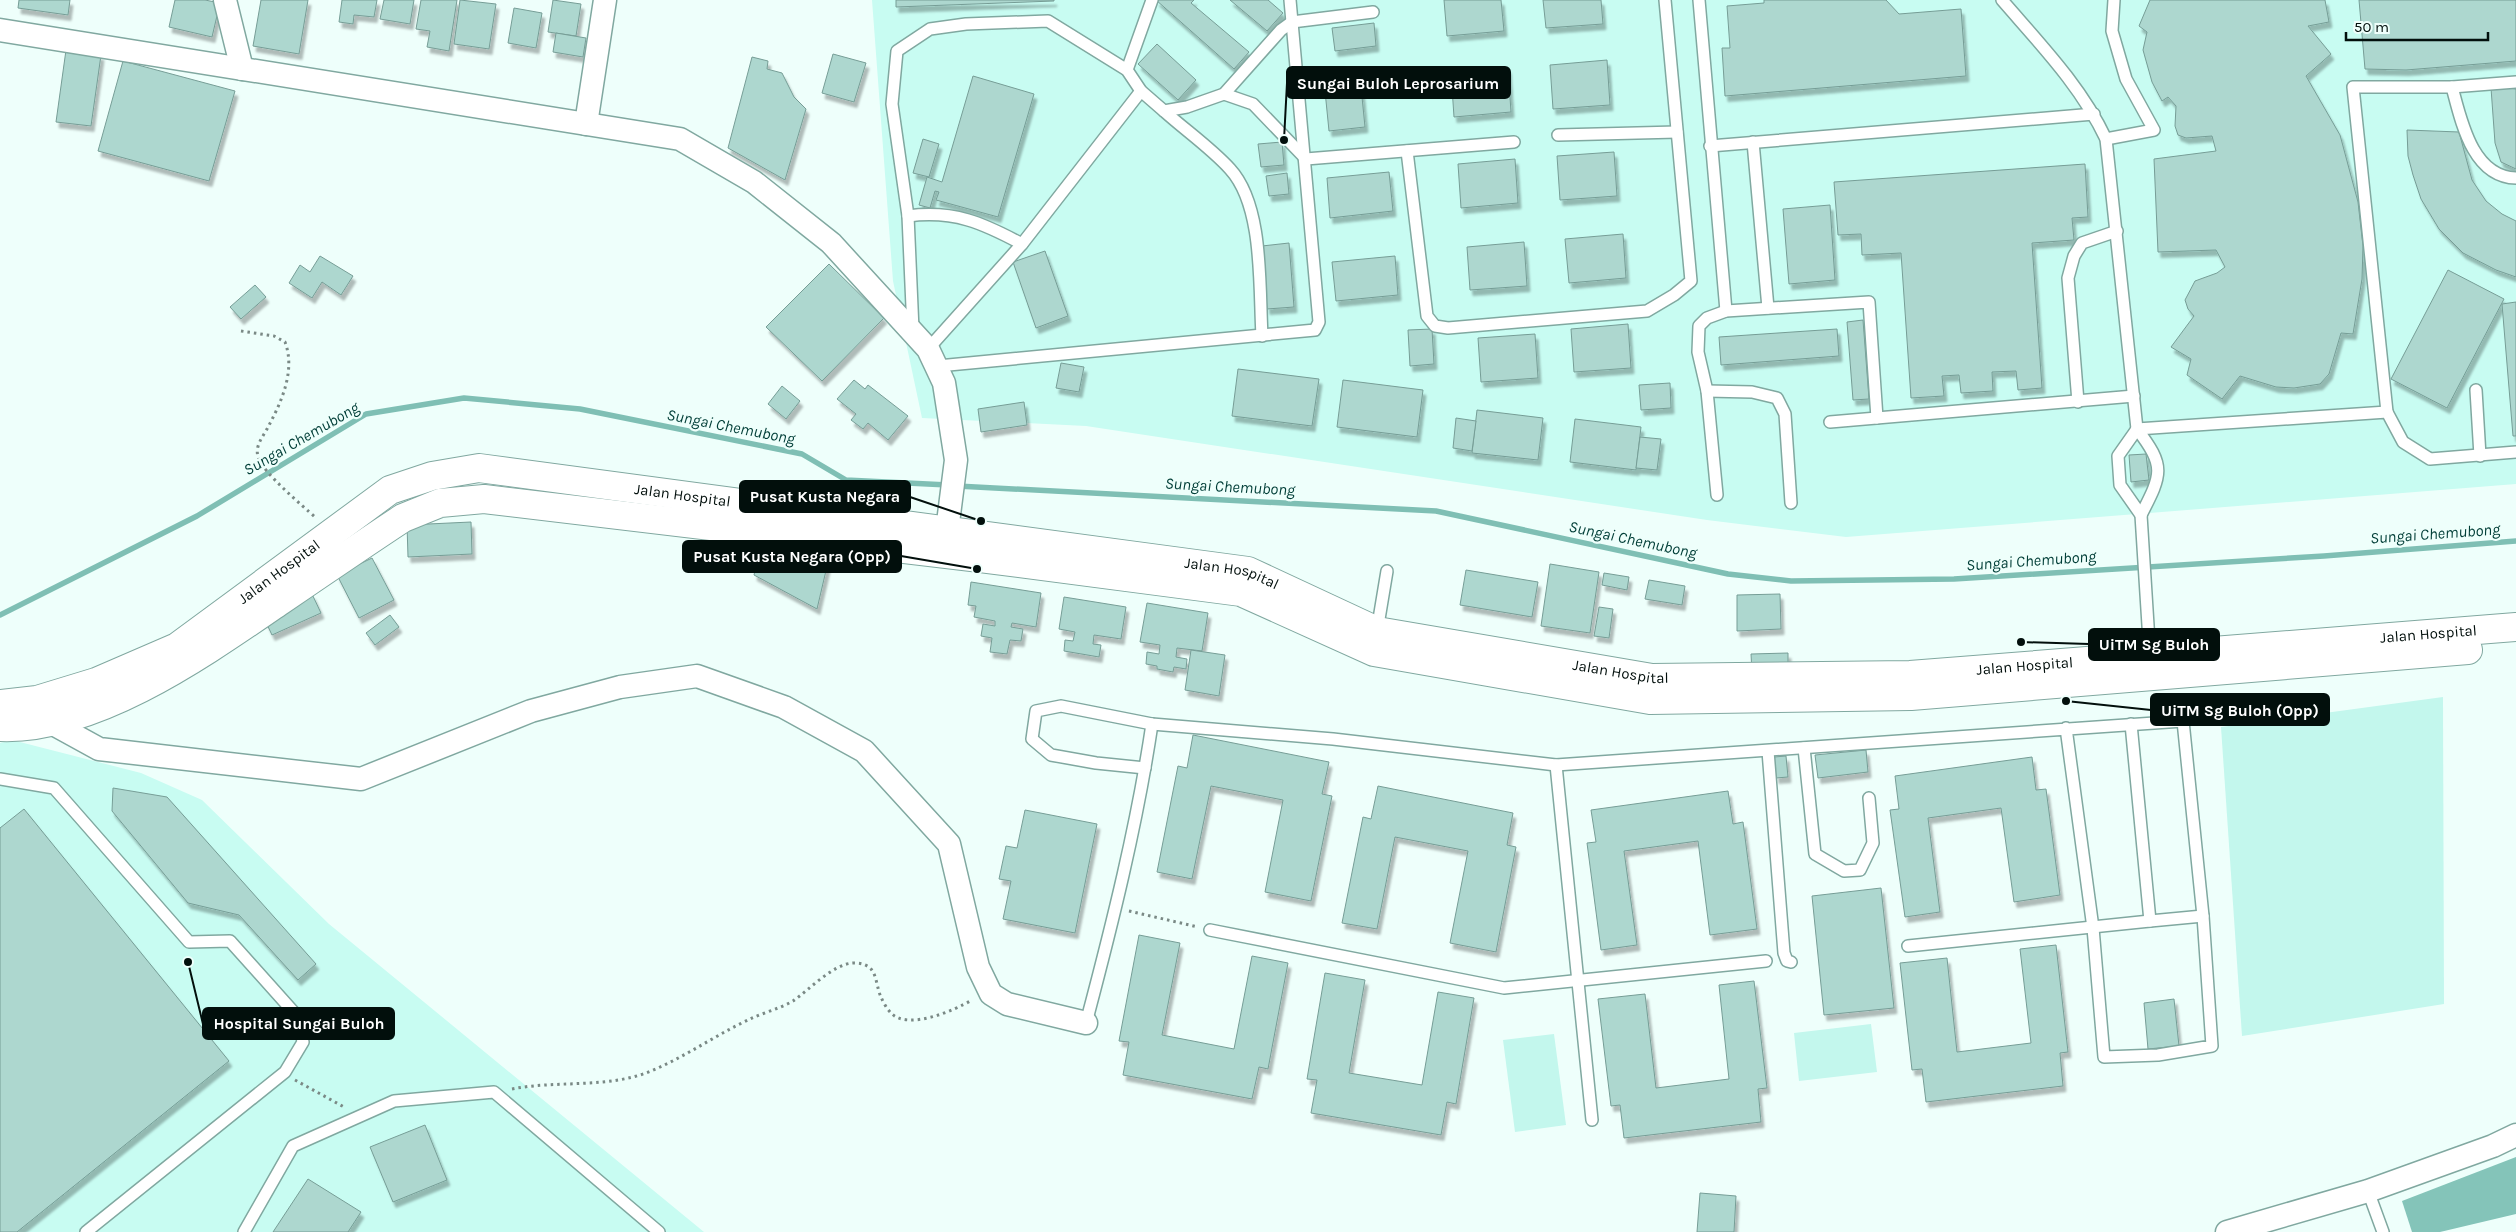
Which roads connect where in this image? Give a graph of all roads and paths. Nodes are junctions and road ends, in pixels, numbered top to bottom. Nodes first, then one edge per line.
1 (226, 0) edge
2 (605, 0) edge
3 (1152, 0) edge
4 (1290, 0) edge
5 (1664, 0) edge
6 (1699, 0) edge
7 (2002, 0) edge
8 (2114, 0) edge
9 (1373, 12) dead end
10 (1292, 22) junction
11 (0, 30) edge
12 (242, 69) junction
13 (1127, 70) junction
14 (2516, 82) edge
15 (2452, 87) junction
16 (1141, 91) junction
17 (1224, 94) junction
18 (1164, 111) junction
19 (2094, 114) junction
20 (586, 124) junction
21 (1677, 132) junction
22 (1558, 135) dead end
23 (2106, 139) junction
24 (1514, 142) dead end
25 (1753, 142) junction
26 (1710, 146) junction
27 (1407, 150) junction
28 (1306, 159) junction
29 (2516, 178) edge
30 (908, 216) junction
31 (2117, 231) junction
32 (1022, 244) junction
33 (1768, 308) junction
34 (1726, 311) junction
35 (913, 330) junction
36 (241, 331) dead end
37 (1262, 336) junction
38 (933, 358) junction
39 (2476, 390) dead end
40 (1707, 391) junction
41 (2134, 396) junction
42 (2078, 402) junction
43 (2387, 412) junction
44 (1877, 418) junction
45 (1830, 422) dead end
46 (2137, 429) junction
47 (2516, 452) edge
48 (2480, 456) junction
49 (1717, 495) dead end
50 (1791, 503) dead end
51 (2141, 515) junction
52 (946, 532) junction
53 (334, 533) junction
54 (1387, 571) dead end
55 (2516, 627) edge
56 (1376, 642) junction
57 (2516, 646) edge
58 (2150, 655) junction
59 (0, 704) edge
60 (43, 711) junction
61 (1152, 724) junction
62 (2131, 724) junction
63 (0, 727) edge
64 (2066, 728) junction
65 (1804, 748) junction
66 (1768, 751) junction
67 (1556, 765) junction
68 (1146, 768) junction
69 (0, 779) edge
70 (1869, 798) dead end
71 (1116, 909) junction
72 (2203, 916) junction
73 (2150, 921) junction
74 (2093, 928) junction
75 (1210, 930) joint
76 (1908, 946) dead end
77 (1766, 961) dead end
78 (1791, 962) dead end
79 (1578, 980) junction
80 (991, 994) junction
81 (1086, 1023) joint
82 (285, 1072) junction
83 (494, 1092) junction
84 (362, 1116) junction
85 (1592, 1120) dead end
86 (2516, 1135) edge
87 (2368, 1191) junction
88 (86, 1232) edge
89 (244, 1232) edge
90 (659, 1232) edge
91 (2227, 1232) edge
92 (2383, 1232) edge

1 - 12 street
2 - 20 street
3 - 13 lane
4 - 10 lane
5 - 21 lane
6 - 26 lane
7 - 19 lane
8 - 23 lane
9 - 10 lane
10 - 17 lane
10 - 28 lane
11 - 12 street
12 - 20 street
13 - 16 lane
13 - 30 lane
14 - 15 lane
15 - 29 lane
15 - 43 lane
16 - 18 lane
16 - 32 lane
17 - 18 lane
17 - 28 lane
18 - 37 lane
19 - 23 lane
19 - 25 lane
20 - 35 street
21 - 22 lane
21 - 27 lane
23 - 31 lane
24 - 27 lane
25 - 26 lane
25 - 33 lane
26 - 34 lane
27 - 28 lane
28 - 37 lane
30 - 32 lane
30 - 35 lane
31 - 41 lane
31 - 42 lane
32 - 38 lane
33 - 34 lane
33 - 44 lane
34 - 40 lane
35 - 38 street
36 - 53 path
37 - 38 lane
38 - 52 street
39 - 48 lane
40 - 49 lane
40 - 50 lane
41 - 42 lane
41 - 46 lane
42 - 44 lane
43 - 46 lane
43 - 48 lane
44 - 45 lane
46 - 51 lane
46 - 51 lane
47 - 48 lane
51 - 58 lane
52 - 53 main road, Jalan Hospital
52 - 56 main road, Jalan Hospital
52 - 60 main road, Jalan Hospital
53 - 60 main road, Jalan Hospital
54 - 56 lane
55 - 58 main road, Jalan Hospital
56 - 58 main road, Jalan Hospital
57 - 58 main road, Jalan Hospital
59 - 60 main road, Jalan Hospital
60 - 63 main road, Jalan Hospital
60 - 80 street
61 - 67 lane
61 - 68 lane
61 - 68 lane
62 - 64 lane
62 - 72 lane
62 - 73 lane
64 - 65 lane
64 - 74 lane
65 - 66 lane
65 - 70 lane
66 - 67 lane
66 - 78 lane
67 - 79 lane
68 - 71 lane
69 - 82 lane
71 - 75 path
71 - 81 lane
72 - 73 lane
72 - 74 lane
73 - 74 lane
74 - 76 lane
75 - 79 lane
77 - 79 lane
79 - 85 lane
80 - 81 street
80 - 83 path
82 - 84 path
82 - 88 lane
83 - 84 lane
83 - 90 lane
84 - 89 lane
86 - 87 street
87 - 91 street
87 - 92 lane

